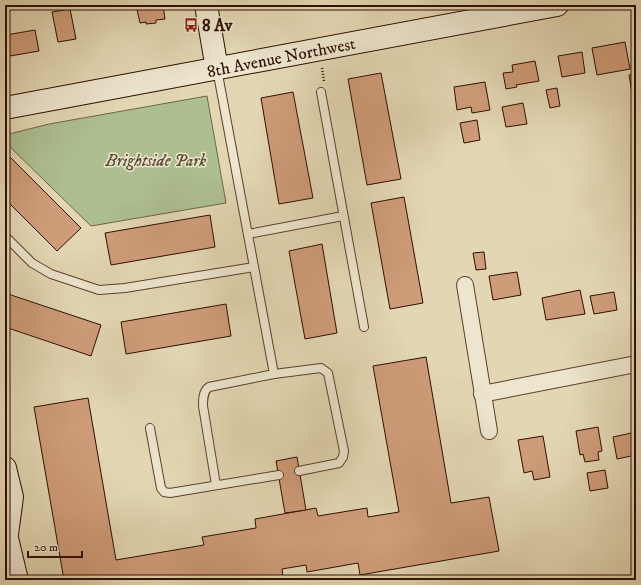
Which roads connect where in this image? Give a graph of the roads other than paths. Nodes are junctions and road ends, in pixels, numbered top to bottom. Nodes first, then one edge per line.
1 (206, 5) edge
2 (557, 5) edge
3 (217, 69) junction
4 (321, 92) road end
5 (5, 108) edge
6 (343, 216) junction
7 (248, 234) junction
8 (5, 236) edge
9 (254, 267) junction
10 (465, 285) dead end
11 (364, 327) dead end
12 (636, 364) edge
13 (274, 374) junction
14 (482, 394) junction
15 (150, 428) dead end
16 (489, 431) dead end
17 (5, 468) edge
18 (299, 471) dead end
19 (279, 475) dead end
20 (216, 485) junction
21 (6, 532) edge
22 (17, 580) edge

1 - 3 street
2 - 3 street, 8th Avenue Northwest
3 - 5 street, 8th Avenue Northwest
3 - 7 lane
4 - 6 lane
6 - 7 lane
6 - 11 lane
7 - 9 lane
8 - 9 lane
9 - 13 lane
10 - 14 street
12 - 14 street
13 - 18 lane
13 - 20 lane
14 - 16 street
15 - 20 lane
17 - 21 street
19 - 20 lane
21 - 22 street

